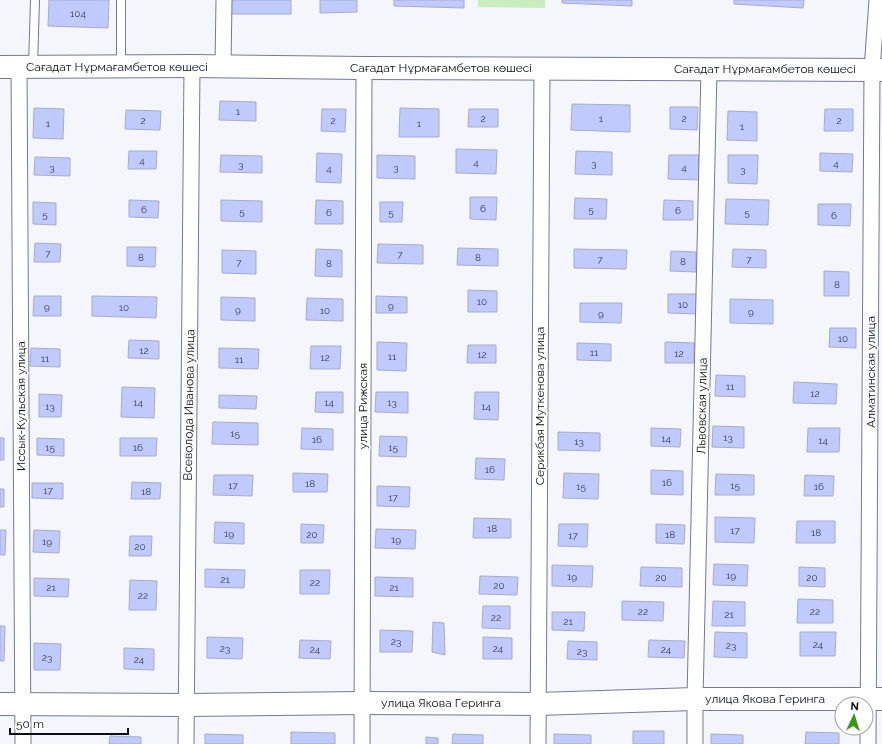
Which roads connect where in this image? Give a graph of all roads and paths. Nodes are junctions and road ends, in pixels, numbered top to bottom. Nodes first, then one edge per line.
1 (35, 0) edge
2 (121, 0) edge
3 (224, 0) edge
4 (877, 0) edge
5 (192, 66) junction
6 (223, 66) junction
7 (18, 67) edge
8 (121, 67) junction
9 (364, 68) junction
10 (542, 69) junction
11 (709, 69) junction
12 (877, 70) edge
13 (695, 699) junction
14 (876, 699) edge
15 (362, 703) junction
16 (0, 704) edge
17 (23, 704) junction
18 (538, 704) junction
19 (186, 705) junction
20 (23, 744) edge
21 (186, 744) edge
22 (362, 744) edge
23 (538, 744) edge
24 (695, 744) edge
25 (868, 744) edge

1 - 7 lane
2 - 8 lane
3 - 6 street
4 - 12 street, Алматинская улица
5 - 6 street, Сағадат Нұрмағамбетов көшесі
5 - 8 street, Сағадат Нұрмағамбетов көшесі
5 - 19 street, Всеволода Иванова улица
6 - 9 street, Сағадат Нұрмағамбетов көшесі
7 - 8 street, Сағадат Нұрмағамбетов көшесі
7 - 17 street, Иссык-Кульская улица
9 - 10 street, Сағадат Нұрмағамбетов көшесі
9 - 15 street, улица Рижская
10 - 11 street, Сағадат Нұрмағамбетов көшесі
10 - 18 street, Серикбая Муткенова улица
11 - 12 street, Сағадат Нұрмағамбетов көшесі
11 - 13 street, Львовская улица
12 - 14 street, Алматинская улица
13 - 14 street, улица Якова Геринга
13 - 18 street, улица Якова Геринга
13 - 24 street, Львовская улица
14 - 25 street, Алматинская улица
15 - 18 street, улица Якова Геринга
15 - 19 street, улица Якова Геринга
15 - 22 street, улица Рижская
16 - 17 street, улица Якова Геринга
17 - 19 street, улица Якова Геринга
17 - 20 street, Иссык-Кульская улица
18 - 23 street, Серикбая Муткенова улица
19 - 21 street, Всеволода Иванова улица

